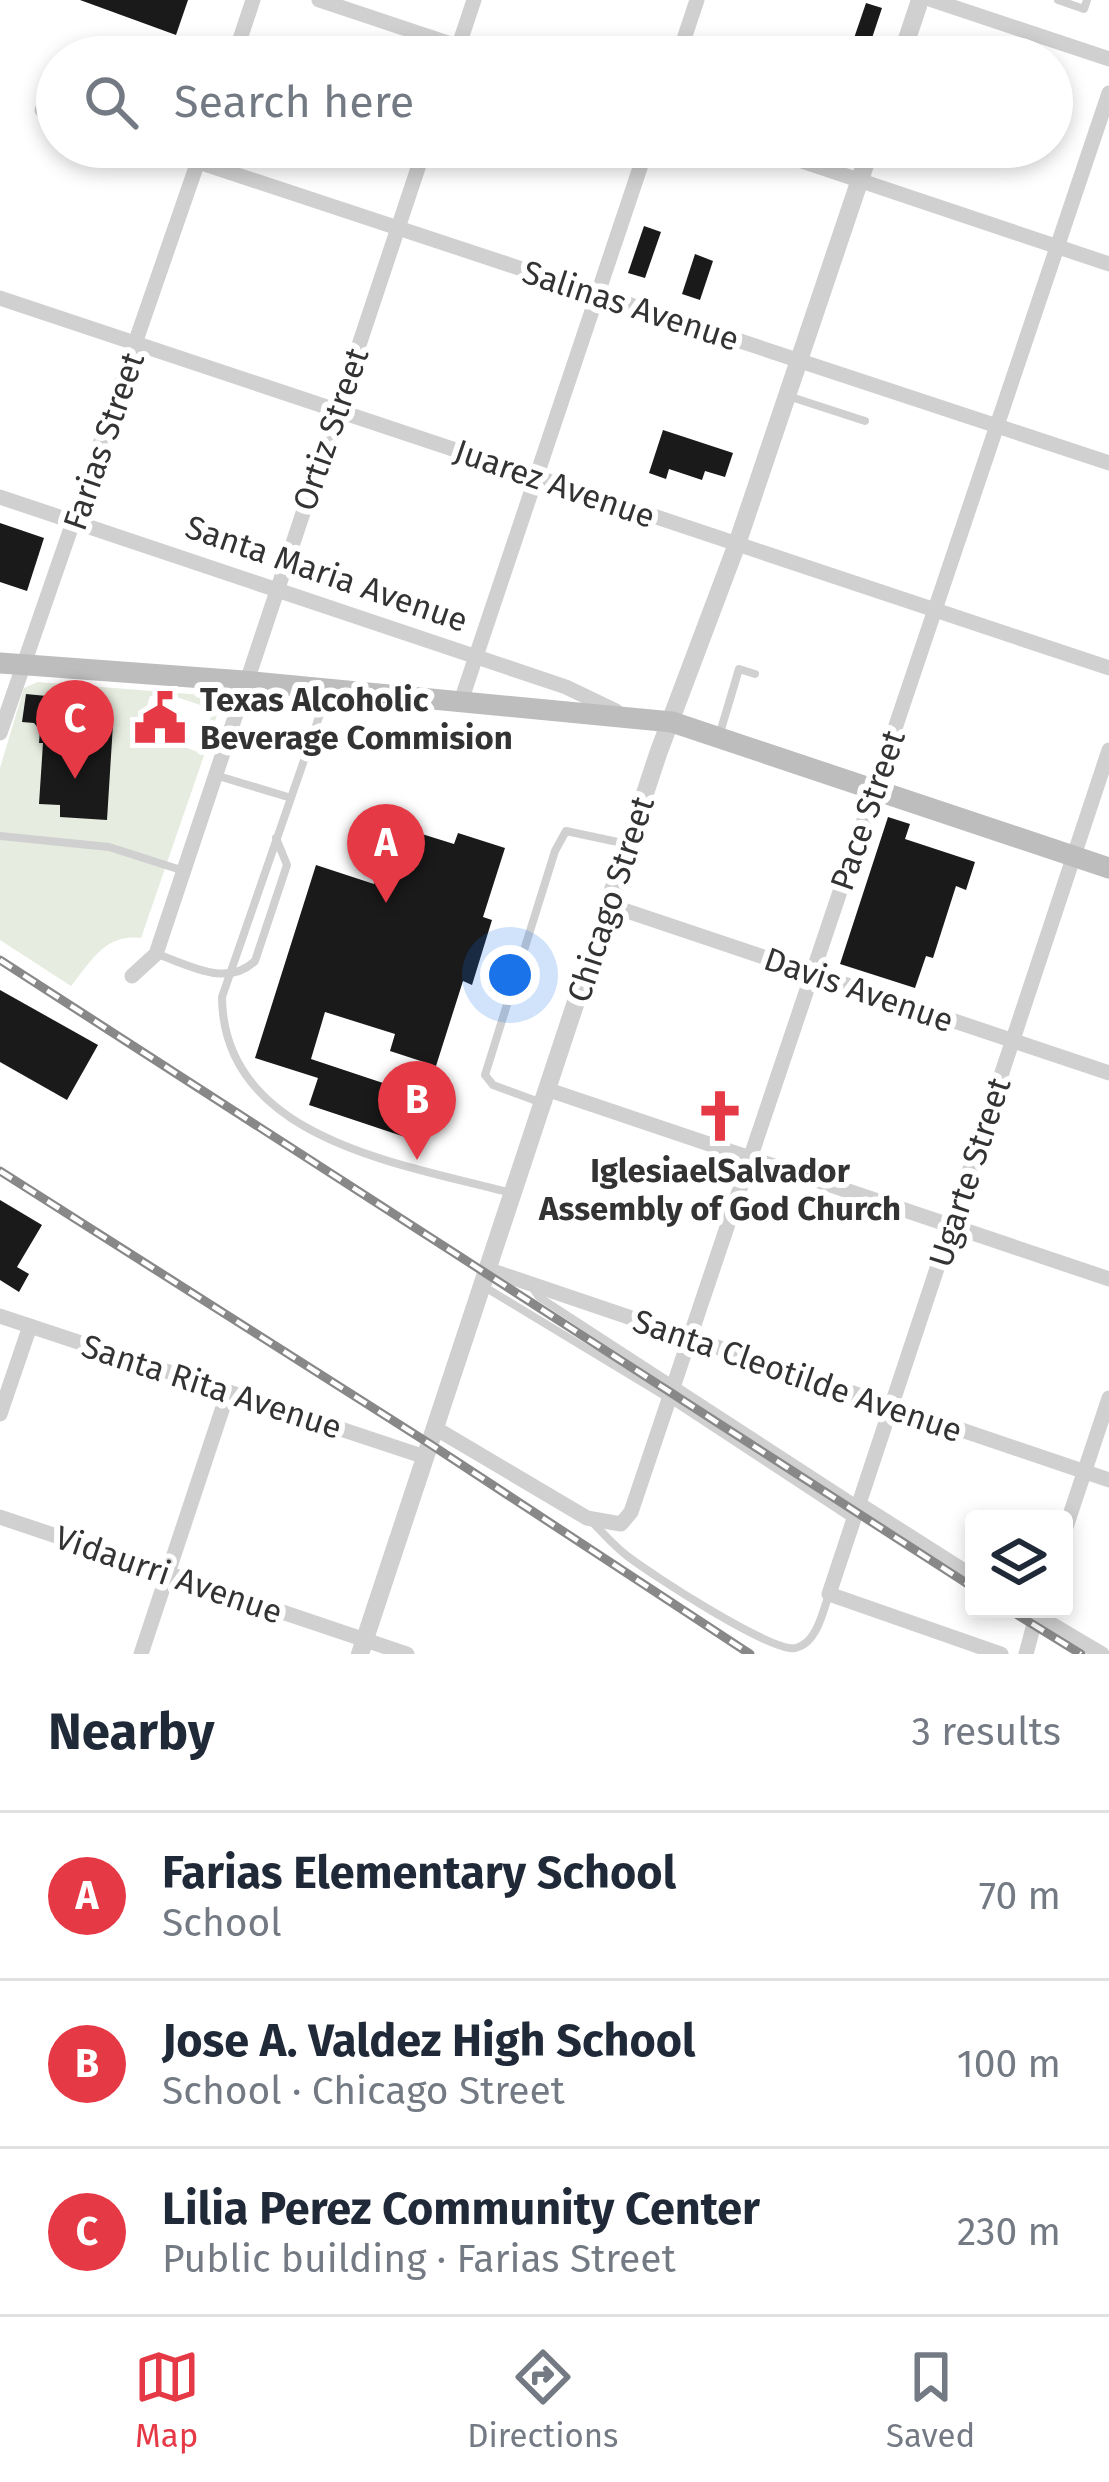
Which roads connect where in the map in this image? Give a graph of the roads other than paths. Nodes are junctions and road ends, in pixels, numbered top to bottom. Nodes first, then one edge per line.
1 (253, 0) edge
2 (319, 0) edge
3 (474, 0) edge
4 (697, 0) edge
5 (920, 0) edge
6 (932, 0) edge
7 (1058, 0) edge
8 (1087, 0) edge
9 (240, 36) edge
10 (415, 36) edge
11 (462, 36) edge
12 (684, 36) edge
13 (908, 36) edge
14 (1040, 36) edge
15 (1073, 47) edge
16 (1109, 59) edge
17 (1109, 93) edge
18 (196, 168) edge
19 (238, 168) edge
20 (418, 168) edge
21 (640, 168) edge
22 (824, 168) edge
23 (864, 168) edge
24 (860, 180) junction
25 (398, 228) junction
26 (1058, 247) junction
27 (1109, 264) edge
28 (598, 294) junction
29 (0, 298) edge
30 (136, 343) junction
31 (799, 361) junction
32 (787, 396) junction
33 (337, 409) junction
34 (865, 421) dead end
35 (997, 426) junction
36 (1109, 463) edge
37 (537, 477) junction
38 (0, 497) edge
39 (75, 523) junction
40 (737, 544) junction
41 (276, 590) junction
42 (936, 610) junction
43 (476, 658) junction
44 (11, 664) edge
45 (1109, 668) edge
46 (755, 674) dead end
47 (244, 681) junction
48 (329, 688) junction
49 (461, 701) junction
50 (630, 718) junction
51 (672, 722) junction
52 (0, 733) edge
53 (719, 737) junction
54 (1109, 750) edge
55 (214, 775) junction
56 (874, 790) junction
57 (288, 797) junction
58 (0, 836) edge
59 (276, 837) junction
60 (628, 845) junction
61 (1073, 856) junction
62 (1109, 868) edge
63 (183, 871) junction
64 (609, 904) junction
65 (155, 954) junction
66 (812, 973) junction
67 (132, 976) dead end
68 (229, 976) junction
69 (1012, 1041) junction
70 (1109, 1073) edge
71 (544, 1096) junction
72 (751, 1158) junction
73 (512, 1193) junction
74 (951, 1226) junction
75 (485, 1277) junction
76 (1109, 1279) edge
77 (530, 1283) junction
78 (0, 1316) edge
79 (30, 1325) junction
80 (690, 1338) junction
81 (228, 1392) junction
82 (672, 1392) junction
83 (1109, 1398) edge
84 (891, 1406) junction
85 (0, 1414) edge
86 (435, 1428) junction
87 (425, 1457) junction
88 (1084, 1472) junction
89 (1109, 1480) edge
90 (1071, 1510) edge
91 (856, 1512) junction
92 (0, 1517) edge
93 (587, 1518) junction
94 (965, 1571) edge
95 (167, 1574) junction
96 (829, 1594) junction
97 (1032, 1618) edge
98 (1044, 1618) edge
99 (362, 1647) edge
100 (141, 1654) edge
101 (407, 1654) edge
102 (1001, 1654) edge
103 (1026, 1654) edge
104 (1102, 1654) edge

1 - 9 street
2 - 10 street
3 - 11 street
4 - 12 street
5 - 13 street
6 - 14 street
7 - 8 lane
15 - 16 street
17 - 26 street, Pace Street
18 - 30 street, Farias Street
19 - 25 street, Salinas Avenue
20 - 25 street, Ortiz Street
21 - 28 street
22 - 24 street
23 - 24 street, Chicago Street
24 - 26 street
24 - 31 street, Chicago Street
25 - 28 street, Salinas Avenue
25 - 33 street, Ortiz Street
26 - 27 street
26 - 35 street, Pace Street
28 - 31 street, Salinas Avenue
28 - 37 street
29 - 30 street, Juarez Avenue
30 - 33 street, Juarez Avenue
30 - 39 street, Farias Street
31 - 32 street, Chicago Street
31 - 35 street, Salinas Avenue
32 - 34 lane
32 - 40 street, Chicago Street
33 - 37 street, Juarez Avenue
33 - 41 street, Ortiz Street
35 - 36 street, Salinas Avenue
35 - 42 street, Pace Street
37 - 40 street, Juarez Avenue
37 - 43 street
38 - 39 street, Santa Maria Avenue
39 - 41 street, Santa Maria Avenue
39 - 44 street, Farias Street
40 - 42 street, Juarez Avenue
40 - 51 street, Chicago Street
41 - 43 street, Santa Maria Avenue
41 - 47 street, Ortiz Street
42 - 45 street, Juarez Avenue
42 - 56 street, Pace Street
43 - 49 street
43 - 50 street, Santa Maria Avenue
44 - 47 main road
44 - 52 street, Farias Street
46 - 53 lane
47 - 48 main road
47 - 55 street, Ortiz Street
48 - 49 main road
48 - 57 lane
49 - 50 main road
50 - 51 main road
51 - 53 main road
51 - 60 street, Chicago Street
53 - 56 main road
54 - 61 street, Ugarte Street
55 - 57 lane
55 - 63 street, Ortiz Street
56 - 61 main road
56 - 66 street, Pace Street
57 - 59 lane
58 - 63 lane
59 - 68 lane
59 - 68 lane
60 - 64 street, Chicago Street
60 - 71 lane
61 - 62 main road
61 - 69 street, Ugarte Street
63 - 65 street, Ortiz Street
64 - 66 street, Davis Avenue
64 - 71 street, Chicago Street
65 - 67 street, Ortiz Street
65 - 68 lane
66 - 69 street, Davis Avenue
66 - 72 street, Pace Street
68 - 73 lane
69 - 70 street, Davis Avenue
69 - 74 street, Ugarte Street
71 - 72 street
71 - 73 street, Chicago Street
72 - 74 street
72 - 80 street, Pace Street
73 - 75 street, Chicago Street
74 - 76 street
74 - 84 street, Ugarte Street
75 - 77 street, Santa Cleotilde Avenue
75 - 82 lane
75 - 86 street, Chicago Street
77 - 80 street, Santa Cleotilde Avenue
77 - 82 lane
78 - 79 street, Santa Rita Avenue
79 - 81 street, Santa Rita Avenue
79 - 85 street
80 - 82 street, Pace Street
80 - 84 street, Santa Cleotilde Avenue
81 - 87 street, Santa Rita Avenue
81 - 95 street
82 - 91 lane
82 - 91 lane
82 - 93 street, Pace Street
83 - 88 street
84 - 88 street, Santa Cleotilde Avenue
84 - 91 street, Ugarte Street
86 - 87 street, Chicago Street
86 - 93 street
87 - 99 street, Chicago Street
88 - 89 street, Santa Cleotilde Avenue
88 - 90 street
91 - 94 street
91 - 96 street, Ugarte Street
92 - 95 street, Vidaurri Avenue
93 - 96 lane
95 - 99 street, Vidaurri Avenue
95 - 100 street
96 - 102 street
97 - 103 street
98 - 104 street
99 - 101 street, Vidaurri Avenue

